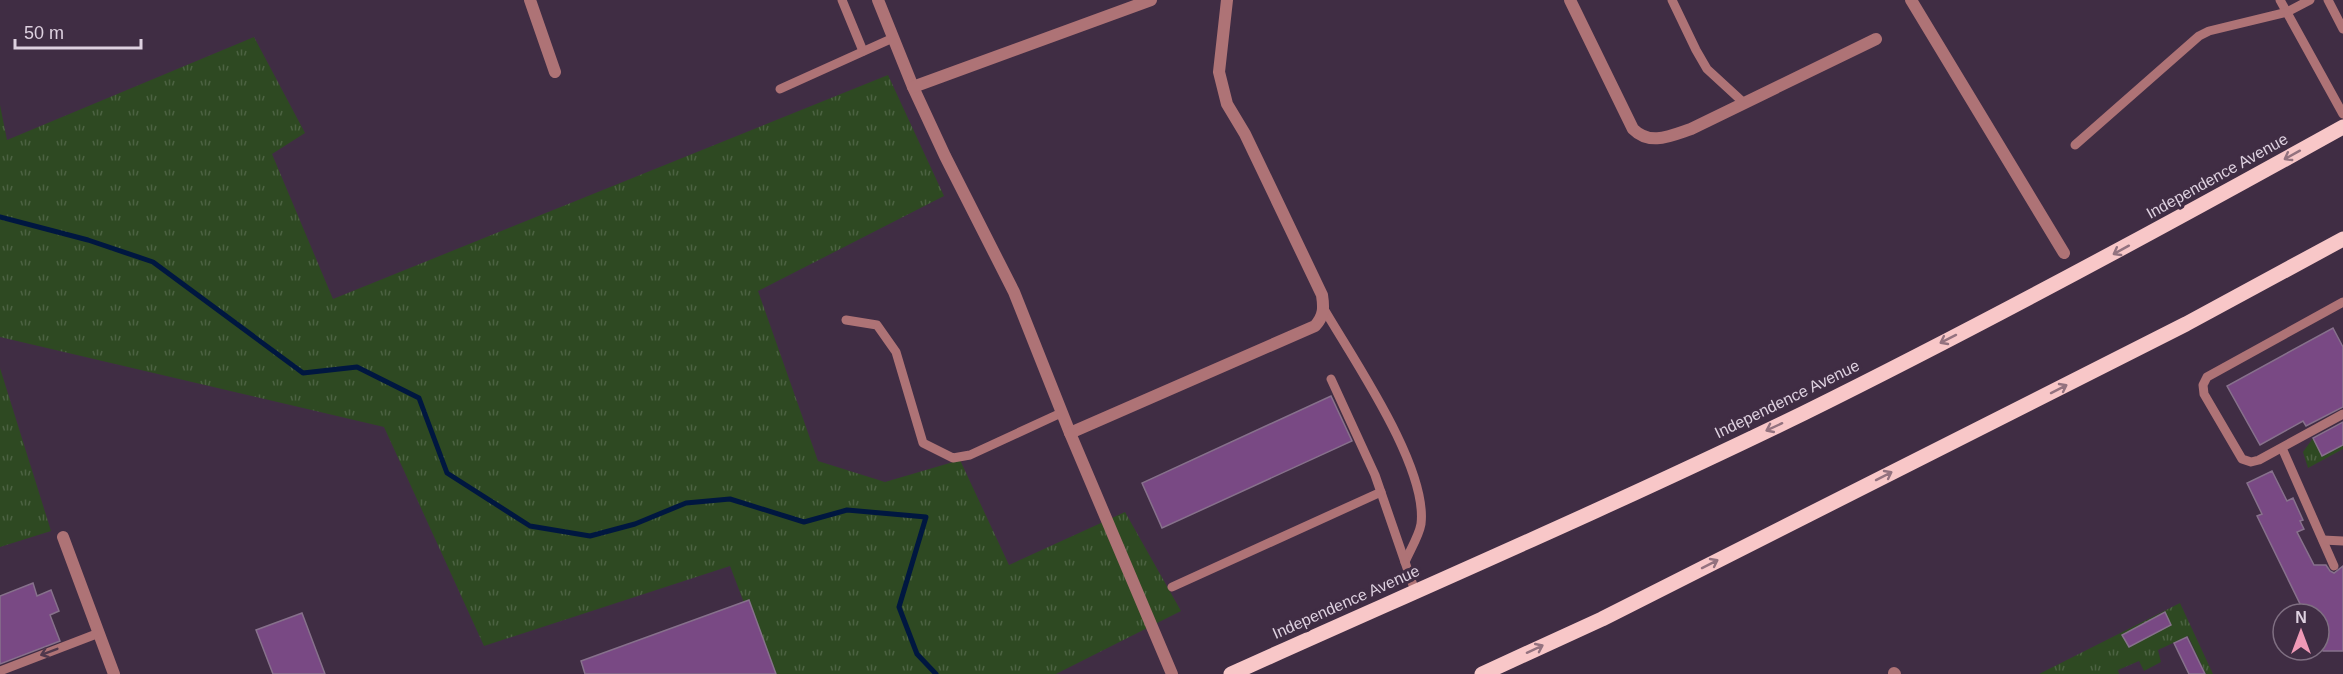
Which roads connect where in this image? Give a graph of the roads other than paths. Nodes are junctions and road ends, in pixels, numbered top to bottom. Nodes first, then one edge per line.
1 (530, 0) edge
2 (842, 0) edge
3 (878, 0) edge
4 (1151, 0) edge
5 (1227, 0) edge
6 (1570, 0) edge
7 (1672, 0) edge
8 (1911, 0) edge
9 (2280, 0) edge
10 (2310, 0) edge
11 (2328, 0) edge
12 (2287, 12) junction
13 (2343, 29) edge
14 (893, 38) junction
15 (1876, 39) dead end
16 (863, 51) junction
17 (555, 72) dead end
18 (913, 87) junction
19 (780, 89) dead end
20 (1744, 104) junction
21 (2343, 114) edge
22 (2343, 127) edge
23 (2075, 145) dead end
24 (2343, 239) edge
25 (2064, 253) dead end
26 (2343, 302) edge
27 (1324, 309) junction
28 (846, 320) dead end
29 (1331, 380) dead end
30 (1061, 413) junction
31 (2343, 414) edge
32 (1070, 433) junction
33 (2282, 448) junction
34 (1381, 492) junction
35 (63, 537) dead end
36 (2323, 540) junction
37 (2343, 541) edge
38 (1405, 562) junction
39 (2334, 566) dead end
40 (1172, 587) dead end
41 (1415, 591) junction
42 (99, 633) junction
43 (0, 671) edge
44 (111, 673) edge
45 (1172, 674) edge
46 (1231, 674) edge
47 (1482, 674) edge

1 - 17 street
2 - 16 lane
3 - 14 street
4 - 18 street
5 - 27 street
6 - 20 street
7 - 20 lane
8 - 25 street
9 - 12 lane
10 - 12 lane
11 - 13 lane
12 - 21 lane
12 - 23 lane
14 - 16 lane
14 - 18 street
15 - 20 street
16 - 19 lane
18 - 30 street
22 -> 41 main road, Independence Avenue
47 -> 24 main road
26 - 33 lane
27 - 32 street
27 - 38 lane
28 - 30 lane
29 - 34 lane
30 - 32 street
31 - 33 lane
32 - 45 street
33 - 36 lane
34 - 38 lane
34 - 40 lane
35 - 42 street
36 - 37 lane
36 - 39 lane
38 - 41 lane
41 - 46 main road, Independence Avenue
42 -> 43 lane
42 - 44 street

